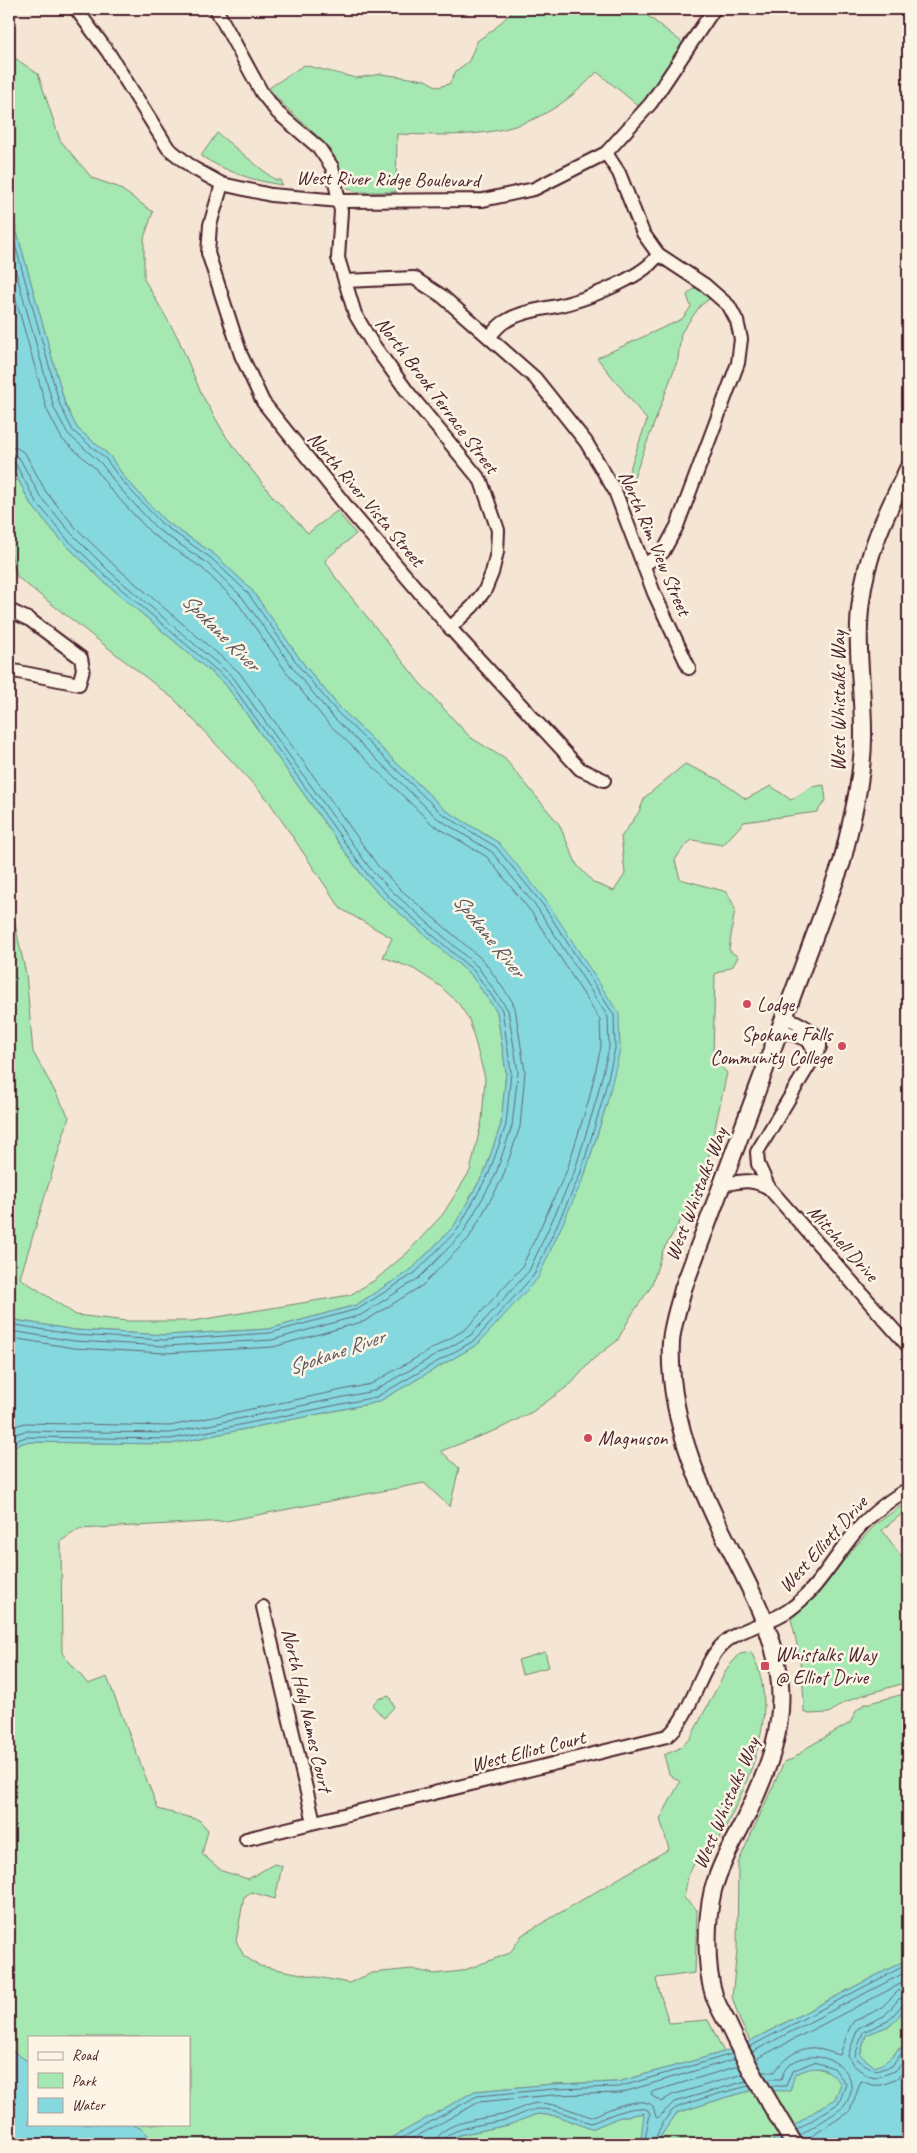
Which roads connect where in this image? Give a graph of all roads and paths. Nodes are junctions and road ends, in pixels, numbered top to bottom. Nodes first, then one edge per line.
1 (76, 9) edge
2 (216, 9) edge
3 (714, 9) edge
4 (606, 153) junction
5 (222, 184) junction
6 (340, 201) junction
7 (658, 254) junction
8 (345, 281) junction
9 (489, 336) junction
10 (908, 470) edge
11 (644, 566) junction
12 (9, 610) edge
13 (450, 628) junction
14 (689, 668) dead end
15 (9, 670) edge
16 (604, 780) dead end
17 (783, 1024) junction
18 (722, 1185) junction
19 (769, 1188) junction
20 (908, 1346) edge
21 (908, 1489) edge
22 (263, 1607) dead end
23 (765, 1623) junction
24 (314, 1822) junction
25 (246, 1839) dead end
26 (794, 2144) edge

1 - 5 street, West River Ridge Boulevard
2 - 6 street, North Brook Terrace Street
3 - 4 street, West River Ridge Boulevard
4 - 6 street, West River Ridge Boulevard
4 - 7 street
5 - 6 street, West River Ridge Boulevard
5 - 13 street, North River Vista Street
6 - 8 street, North Brook Terrace Street
7 - 9 street
7 - 11 street
8 - 9 street, North Rim View Street
8 - 13 street, North Brook Terrace Street
9 - 11 street, North Rim View Street
10 - 17 main road, West Whistalks Way
11 - 14 street, North Rim View Street
12 - 15 street
13 - 16 street, North River Vista Street
17 - 18 main road, West Whistalks Way
17 - 19 street, Mitchell Drive
18 - 19 street, Mitchell Drive
18 - 23 main road, West Whistalks Way
19 - 20 street, Mitchell Drive
21 - 23 street, West Elliott Drive
22 - 24 street, North Holy Names Court
23 - 24 street, West Elliot Court
23 - 26 main road, West Whistalks Way
24 - 25 street, West Elliot Court

